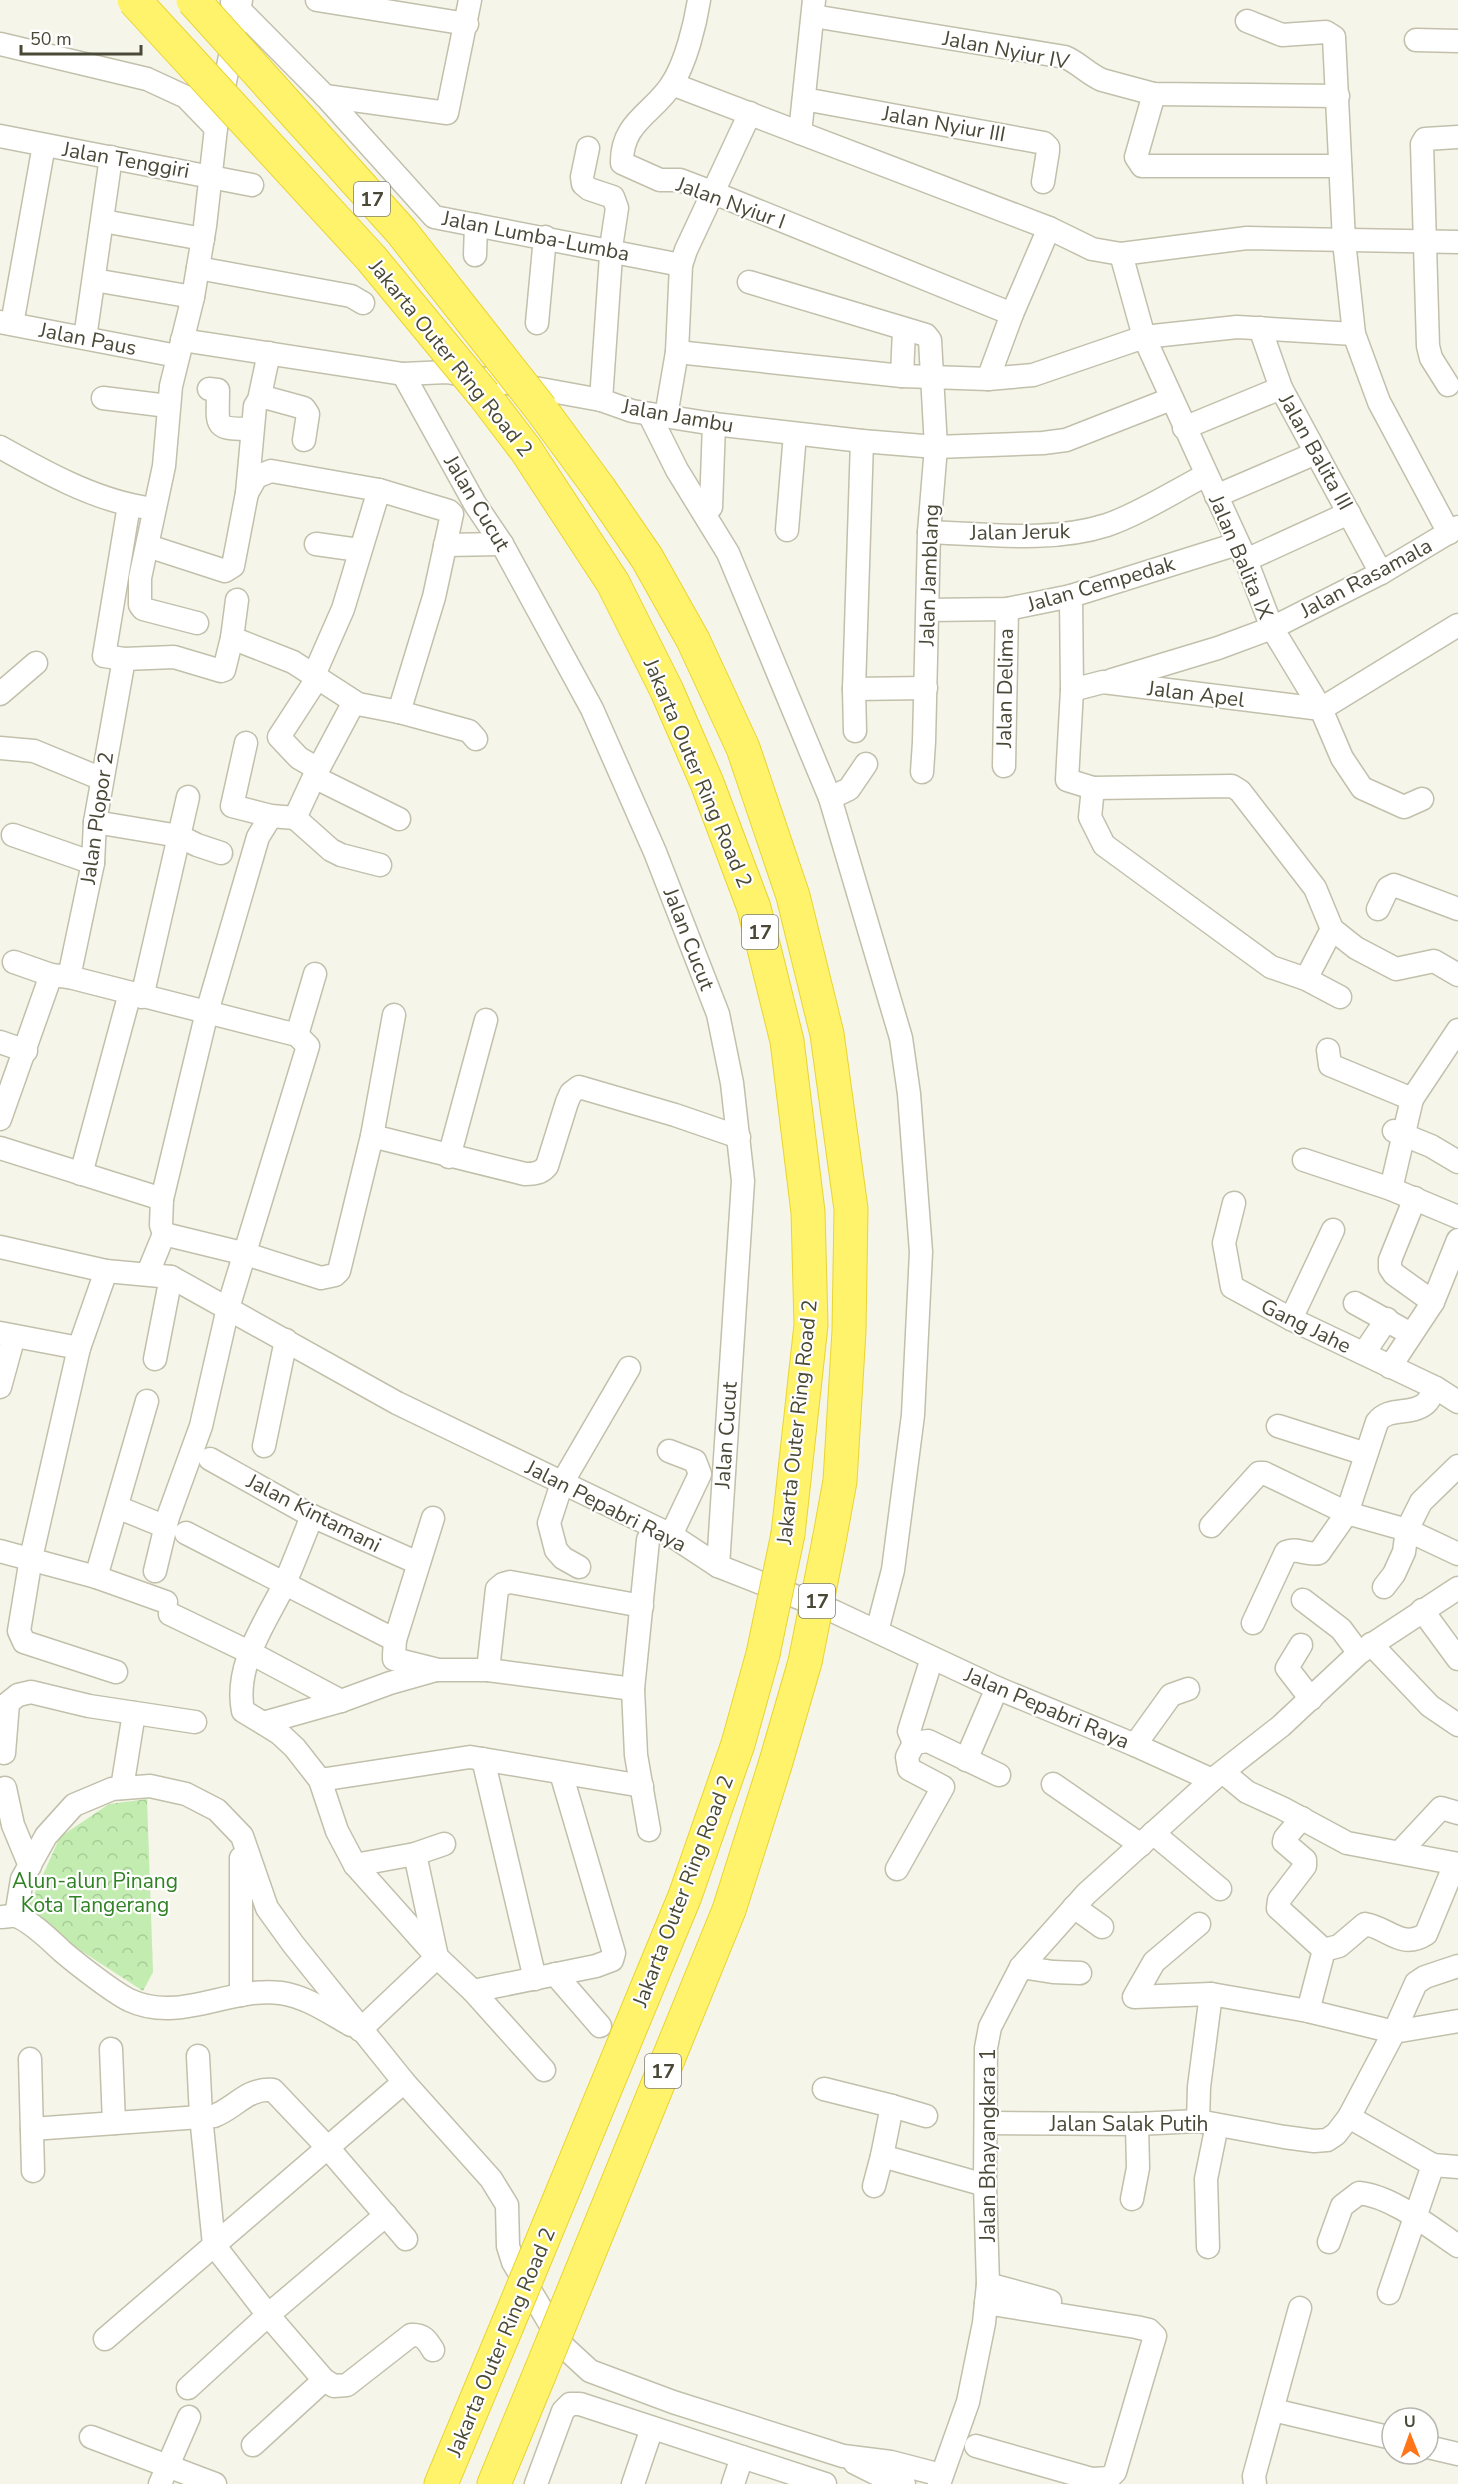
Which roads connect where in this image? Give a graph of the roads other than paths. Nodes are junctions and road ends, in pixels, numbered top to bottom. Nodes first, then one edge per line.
1 (134, 0) edge
2 (193, 0) edge
3 (317, 0) edge
4 (470, 0) edge
5 (699, 0) edge
6 (237, 4) edge
7 (814, 8) edge
8 (1247, 21) dead end
9 (467, 24) junction
10 (1416, 40) dead end
11 (1458, 41) edge
12 (0, 44) edge
13 (672, 84) junction
14 (1154, 94) junction
15 (325, 96) junction
16 (1338, 96) junction
17 (804, 99) junction
18 (750, 113) junction
19 (216, 128) junction
20 (800, 133) junction
21 (0, 135) edge
22 (1458, 137) edge
23 (44, 145) junction
24 (588, 148) dead end
25 (111, 157) junction
26 (1340, 166) junction
27 (210, 175) junction
28 (1043, 182) dead end
29 (252, 185) dead end
30 (714, 193) junction
31 (103, 221) junction
32 (476, 225) junction
33 (1049, 228) junction
34 (544, 237) junction
35 (203, 239) junction
36 (1425, 240) junction
37 (1344, 241) junction
38 (1458, 242) edge
39 (611, 252) junction
40 (1121, 254) junction
41 (475, 255) dead end
42 (681, 265) junction
43 (198, 268) junction
44 (94, 280) junction
45 (749, 282) dead end
46 (193, 297) junction
47 (363, 303) dead end
48 (1012, 314) junction
49 (6, 323) edge
50 (537, 323) dead end
51 (1260, 328) junction
52 (904, 330) junction
53 (1354, 334) junction
54 (85, 338) junction
55 (1144, 338) junction
56 (179, 348) junction
57 (677, 351) junction
58 (269, 352) junction
59 (403, 374) junction
60 (902, 376) junction
61 (931, 378) junction
62 (988, 379) junction
63 (1448, 385) dead end
64 (1281, 388) junction
65 (209, 389) dead end
66 (104, 398) dead end
67 (1171, 399) junction
68 (259, 400) junction
69 (601, 400) junction
70 (168, 406) junction
71 (657, 415) junction
72 (714, 424) junction
73 (1184, 428) junction
74 (252, 429) junction
75 (795, 434) junction
76 (304, 440) dead end
77 (862, 441) junction
78 (0, 447) edge
79 (936, 447) junction
80 (1316, 453) junction
81 (1211, 486) junction
82 (379, 490) junction
83 (247, 493) junction
84 (475, 504) junction
85 (129, 505) junction
86 (711, 507) dead end
87 (155, 510) junction
88 (1349, 513) junction
89 (787, 530) dead end
90 (1453, 530) edge
91 (929, 532) junction
92 (316, 543) dead end
93 (502, 544) junction
94 (452, 545) junction
95 (148, 546) junction
96 (359, 550) junction
97 (1241, 552) junction
98 (1381, 573) junction
99 (1071, 596) junction
100 (237, 600) dead end
101 (1007, 609) junction
102 (928, 610) junction
103 (198, 623) dead end
104 (1458, 625) edge
105 (1272, 628) junction
106 (232, 638) junction
107 (124, 659) junction
108 (36, 663) dead end
109 (316, 676) junction
110 (1103, 682) junction
111 (926, 688) junction
112 (854, 689) junction
113 (1072, 690) junction
114 (0, 694) edge
115 (354, 702) junction
116 (1321, 709) junction
117 (399, 712) junction
118 (855, 731) dead end
119 (476, 739) dead end
120 (246, 743) dead end
121 (0, 748) edge
122 (866, 764) dead end
123 (1004, 766) dead end
124 (922, 772) dead end
125 (316, 773) junction
126 (102, 779) junction
127 (1093, 788) junction
128 (188, 797) dead end
129 (830, 798) junction
130 (1422, 799) dead end
131 (271, 816) junction
132 (295, 818) junction
133 (399, 819) dead end
134 (95, 822) junction
135 (13, 836) dead end
136 (179, 836) junction
137 (222, 853) dead end
138 (93, 863) junction
139 (380, 865) dead end
140 (1378, 909) dead end
141 (1458, 909) edge
142 (1332, 929) junction
143 (14, 962) dead end
144 (315, 974) dead end
145 (1458, 975) edge
146 (60, 976) junction
147 (1306, 979) junction
148 (136, 995) junction
149 (1340, 998) dead end
150 (207, 1012) junction
151 (394, 1015) dead end
152 (486, 1020) dead end
153 (1458, 1030) edge
154 (297, 1035) junction
155 (0, 1042) edge
156 (1328, 1050) dead end
157 (26, 1051) junction
158 (1412, 1099) junction
159 (0, 1119) edge
160 (1399, 1133) junction
161 (372, 1136) junction
162 (739, 1137) junction
163 (0, 1148) edge
164 (449, 1157) junction
165 (1304, 1160) dead end
166 (1458, 1162) edge
167 (81, 1174) junction
168 (1391, 1189) junction
169 (1415, 1198) junction
170 (162, 1199) junction
171 (1233, 1203) dead end
172 (1458, 1217) edge
173 (1334, 1230) dead end
174 (164, 1233) junction
175 (1458, 1240) edge
176 (0, 1247) edge
177 (246, 1254) junction
178 (1453, 1270) edge
179 (106, 1271) junction
180 (148, 1274) junction
181 (171, 1277) junction
182 (1433, 1302) junction
183 (1355, 1303) dead end
184 (228, 1308) junction
185 (1291, 1319) junction
186 (1387, 1319) junction
187 (1412, 1334) junction
188 (7, 1335) edge
189 (286, 1340) junction
190 (79, 1348) junction
191 (1364, 1353) junction
192 (155, 1359) dead end
193 (1390, 1367) junction
194 (629, 1368) dead end
195 (0, 1387) edge
196 (1436, 1388) junction
197 (147, 1401) dead end
198 (1458, 1402) edge
199 (1278, 1426) dead end
200 (264, 1446) dead end
201 (669, 1451) dead end
202 (1366, 1454) junction
203 (210, 1460) dead end
204 (1458, 1466) edge
205 (562, 1483) junction
206 (117, 1507) junction
207 (1347, 1513) junction
208 (312, 1516) junction
209 (433, 1518) dead end
210 (1211, 1526) dead end
211 (176, 1530) junction
212 (1407, 1530) junction
213 (671, 1535) junction
214 (648, 1540) dead end
215 (0, 1551) edge
216 (1458, 1554) edge
217 (31, 1558) junction
218 (418, 1563) junction
219 (718, 1566) junction
220 (579, 1567) dead end
221 (155, 1571) dead end
222 (96, 1577) junction
223 (284, 1584) junction
224 (1384, 1587) dead end
225 (1458, 1588) edge
226 (1303, 1600) dead end
227 (642, 1606) junction
228 (1422, 1610) junction
229 (1252, 1623) dead end
230 (877, 1631) junction
231 (1301, 1645) dead end
232 (1365, 1649) junction
233 (395, 1650) junction
234 (249, 1652) junction
235 (932, 1658) junction
236 (1458, 1659) edge
237 (438, 1670) junction
238 (488, 1670) junction
239 (116, 1672) dead end
240 (390, 1683) junction
241 (998, 1688) junction
242 (633, 1689) junction
243 (1188, 1689) dead end
244 (1311, 1699) junction
245 (341, 1701) junction
246 (134, 1713) junction
247 (195, 1722) dead end
248 (263, 1723) junction
249 (1458, 1725) edge
250 (914, 1743) junction
251 (1135, 1745) junction
252 (2, 1753) edge
253 (483, 1759) junction
254 (966, 1760) junction
255 (561, 1773) junction
256 (999, 1775) dead end
257 (1218, 1776) junction
258 (320, 1780) junction
259 (1053, 1784) dead end
260 (642, 1786) junction
261 (122, 1788) junction
262 (3, 1794) edge
263 (1458, 1813) edge
264 (1302, 1818) junction
265 (649, 1830) dead end
266 (242, 1836) junction
267 (1147, 1839) junction
268 (444, 1844) dead end
269 (1400, 1852) junction
270 (415, 1854) junction
271 (1456, 1864) edge
272 (355, 1865) junction
273 (30, 1866) junction
274 (897, 1869) dead end
275 (1220, 1889) dead end
276 (1074, 1907) junction
277 (8, 1917) edge
278 (1199, 1924) dead end
279 (1102, 1927) dead end
280 (1324, 1950) junction
281 (437, 1957) junction
282 (1458, 1966) edge
283 (1021, 1967) junction
284 (1080, 1973) dead end
285 (545, 1976) junction
286 (473, 1991) junction
287 (1211, 1994) junction
288 (241, 1995) junction
289 (1308, 2011) junction
290 (1458, 2021) edge
291 (600, 2026) dead end
292 (360, 2030) junction
293 (1394, 2032) junction
294 (111, 2049) dead end
295 (198, 2056) dead end
296 (30, 2059) dead end
297 (544, 2070) dead end
298 (404, 2082) junction
299 (824, 2089) dead end
300 (892, 2106) junction
301 (201, 2116) junction
302 (926, 2116) dead end
303 (1349, 2117) junction
304 (114, 2123) junction
305 (987, 2123) junction
306 (1207, 2123) junction
307 (1137, 2124) junction
308 (32, 2129) junction
309 (328, 2148) junction
310 (882, 2156) junction
311 (1433, 2165) junction
312 (1458, 2167) edge
313 (33, 2171) dead end
314 (985, 2185) junction
315 (874, 2186) dead end
316 (1132, 2199) dead end
317 (386, 2215) junction
318 (1414, 2217) junction
319 (406, 2239) dead end
320 (1329, 2242) dead end
321 (213, 2245) junction
322 (1458, 2246) edge
323 (1208, 2247) dead end
324 (1389, 2293) dead end
325 (987, 2294) junction
326 (1064, 2303) dead end
327 (1300, 2308) dead end
328 (268, 2315) junction
329 (105, 2339) dead end
330 (433, 2350) dead end
331 (324, 2380) junction
332 (188, 2388) dead end
333 (1273, 2410) junction
334 (189, 2416) dead end
335 (652, 2428) junction
336 (1380, 2435) edge
337 (91, 2437) dead end
338 (253, 2445) dead end
339 (976, 2446) dead end
340 (1440, 2450) edge
341 (1458, 2454) edge
342 (843, 2456) junction
343 (742, 2457) junction
344 (164, 2475) edge
345 (940, 2479) edge
346 (215, 2484) edge
347 (441, 2484) edge
348 (494, 2484) edge
349 (536, 2484) edge
350 (633, 2484) edge
351 (733, 2484) edge
352 (825, 2484) edge
353 (904, 2484) edge
354 (1255, 2484) edge

1 - 347 highway, Jakarta Outer Ring Road 2 / 17, bridge
2 - 348 highway, Jakarta Outer Ring Road 2 / 17, bridge
3 - 9 street
4 - 9 street
5 - 13 street, Jalan Nyiur I
6 - 15 street, Jalan Lumba-Lumba
6 - 19 street
7 - 14 street, Jalan Nyiur IV
7 - 17 street
8 - 16 street
9 - 15 street
10 - 11 street
12 - 19 street
13 - 18 street
13 - 30 street, Jalan Nyiur I
14 - 16 street, Jalan Nyiur IV
14 - 26 street
15 - 32 street, Jalan Lumba-Lumba
16 - 26 street
17 - 20 street
17 - 28 street, Jalan Nyiur III
18 - 20 street
18 - 30 street
19 - 27 street
20 - 33 street
21 - 23 street, Jalan Tenggiri
22 - 36 street
23 - 25 street, Jalan Tenggiri
23 - 49 street
24 - 39 street
25 - 27 street, Jalan Tenggiri
25 - 31 street
26 - 37 street
27 - 29 street, Jalan Tenggiri
27 - 35 street
30 - 42 street
30 - 48 street, Jalan Nyiur I
31 - 35 street
31 - 44 street
32 - 34 street, Jalan Lumba-Lumba
32 - 41 street
33 - 40 street
33 - 48 street
34 - 39 street, Jalan Lumba-Lumba
34 - 50 street
35 - 43 street
36 - 37 street
36 - 38 street
36 - 63 street
37 - 40 street
37 - 53 street
39 - 42 street, Jalan Lumba-Lumba
39 - 69 street
40 - 55 street, Jalan Balita IX
42 - 57 street
43 - 46 street
43 - 47 street
44 - 46 street
44 - 54 street
45 - 52 street, Jalan Jamblang
46 - 56 street
48 - 62 street
49 - 54 street, Jalan Paus
51 - 53 street
51 - 55 street
51 - 64 street, Jalan Balita III
52 - 60 street
52 - 61 street, Jalan Jamblang
53 - 90 street
54 - 56 street, Jalan Paus
55 - 62 street
55 - 67 street, Jalan Balita IX
56 - 58 street, Jalan Jambu
56 - 70 street
57 - 60 street
57 - 71 street
58 - 59 street, Jalan Jambu
58 - 68 street
59 - 69 street, Jalan Jambu
59 - 84 street, Jalan Cucut
60 - 61 street
61 - 62 street
61 - 79 street, Jalan Jamblang
64 - 73 street
64 - 80 street, Jalan Balita III
65 - 74 street
66 - 70 street
67 - 73 street, Jalan Balita IX
67 - 79 street, Jalan Jambu
68 - 74 street
68 - 76 street
69 - 71 street, Jalan Jambu
70 - 87 street
71 - 72 street, Jalan Jambu
71 - 129 street
72 - 75 street, Jalan Jambu
72 - 86 street
73 - 81 street, Jalan Balita IX
74 - 83 street
75 - 77 street, Jalan Jambu
75 - 89 street
77 - 79 street, Jalan Jambu
77 - 112 street
78 - 85 street
79 - 91 street, Jalan Jamblang
80 - 81 street, Jalan Jeruk
80 - 88 street, Jalan Balita III
81 - 91 street, Jalan Jeruk
81 - 97 street, Jalan Balita IX
82 - 83 street
82 - 94 street
82 - 96 street
83 - 95 street
84 - 93 street, Jalan Cucut
84 - 94 street
85 - 87 street
85 - 107 street
87 - 95 street
88 - 97 street, Jalan Cempedak
88 - 98 street, Jalan Balita III
90 - 98 street, Jalan Rasamala
91 - 102 street, Jalan Jamblang
92 - 96 street
93 - 94 street
93 - 162 street, Jalan Cucut
94 - 117 street
95 - 103 street
96 - 109 street
97 - 99 street, Jalan Cempedak
97 - 105 street, Jalan Balita IX
98 - 105 street, Jalan Rasamala
99 - 101 street, Jalan Cempedak
99 - 113 street
100 - 106 street
101 - 102 street, Jalan Cempedak
101 - 123 street, Jalan Delima
102 - 111 street, Jalan Jamblang
104 - 116 street
105 - 110 street, Jalan Rasamala
105 - 116 street, Jalan Balita IX
106 - 107 street
106 - 109 street
107 - 126 street, Jalan Plopor 2
108 - 114 street
109 - 115 street
109 - 125 street
110 - 113 street, Jalan Apel
110 - 116 street, Jalan Apel
111 - 112 street
111 - 124 street, Jalan Jamblang
112 - 118 street
113 - 127 street
115 - 117 street
115 - 125 street
116 - 130 street, Jalan Balita IX
117 - 119 street
120 - 131 street
121 - 126 street
122 - 129 street
125 - 132 street
125 - 133 street
126 - 134 street, Jalan Plopor 2
127 - 142 street
127 - 147 street
128 - 136 street
129 - 230 street
131 - 132 street
131 - 150 street
132 - 139 street
134 - 136 street
134 - 138 street, Jalan Plopor 2
135 - 138 street
136 - 137 street
136 - 148 street
138 - 146 street, Jalan Plopor 2
140 - 141 street
142 - 145 street
142 - 147 street
143 - 146 street
144 - 154 street
146 - 148 street
146 - 157 street, Jalan Plopor 2
147 - 149 street
148 - 150 street
148 - 167 street
150 - 154 street
150 - 170 street
151 - 161 street
152 - 164 street
153 - 158 street
154 - 177 street
155 - 157 street
156 - 158 street
157 - 159 street, Jalan Plopor 2
158 - 160 street
160 - 166 street
160 - 168 street
161 - 164 street
161 - 177 street
162 - 164 street
162 - 219 street, Jalan Cucut
163 - 167 street
165 - 168 street
167 - 170 street
168 - 169 street
169 - 172 street
169 - 182 street
170 - 174 street
171 - 185 street, Gang Jahe
173 - 185 street
174 - 177 street
174 - 180 street
175 - 178 street
176 - 179 street, Jalan Pepabri Raya
177 - 184 street
178 - 182 street
179 - 180 street, Jalan Pepabri Raya
179 - 190 street
180 - 181 street, Jalan Pepabri Raya
181 - 184 street, Jalan Pepabri Raya
181 - 192 street
182 - 187 street
183 - 186 street
184 - 189 street, Jalan Pepabri Raya
184 - 211 street
185 - 191 street, Gang Jahe
186 - 187 street
186 - 191 street
187 - 193 street
188 - 190 street
188 - 195 street
189 - 200 street
189 - 205 street, Jalan Pepabri Raya
190 - 217 street
191 - 193 street, Gang Jahe
193 - 196 street, Gang Jahe
194 - 205 street
196 - 198 street, Gang Jahe
196 - 202 street
197 - 206 street
199 - 202 street
201 - 213 street
202 - 207 street
203 - 208 street, Jalan Kintamani
204 - 212 street
205 - 213 street, Jalan Pepabri Raya
205 - 220 street
206 - 211 street
206 - 222 street
207 - 210 street
207 - 212 street
207 - 229 street
208 - 218 street, Jalan Kintamani
208 - 223 street
209 - 218 street
211 - 221 street
211 - 223 street
212 - 216 street
212 - 224 street
213 - 219 street, Jalan Pepabri Raya
214 - 227 street
215 - 217 street
217 - 222 street
217 - 239 street
218 - 233 street
219 - 230 street, Jalan Pepabri Raya
222 - 234 street
223 - 233 street
223 - 234 street
225 - 228 street, Jalan Bhayangkara 1
226 - 232 street
227 - 238 street
227 - 242 street
228 - 232 street, Jalan Bhayangkara 1
228 - 236 street
230 - 235 street, Jalan Pepabri Raya
231 - 244 street
232 - 244 street, Jalan Bhayangkara 1
232 - 249 street
233 - 237 street
233 - 240 street
234 - 245 street
234 - 248 street
235 - 241 street, Jalan Pepabri Raya
235 - 250 street
237 - 238 street
237 - 240 street
238 - 242 street
240 - 245 street
241 - 251 street, Jalan Pepabri Raya
241 - 254 street
242 - 260 street
243 - 251 street
244 - 257 street, Jalan Bhayangkara 1
245 - 248 street
246 - 247 street
246 - 252 street
246 - 261 street
248 - 258 street
250 - 254 street
250 - 274 street
251 - 257 street, Jalan Pepabri Raya
252 - 262 street
253 - 255 street
253 - 258 street
253 - 285 street
254 - 256 street
255 - 260 street
255 - 285 street
257 - 264 street, Jalan Pepabri Raya
257 - 267 street, Jalan Bhayangkara 1
258 - 272 street
259 - 267 street
260 - 265 street
261 - 266 street
261 - 273 street
262 - 273 street
263 - 269 street
264 - 269 street, Jalan Pepabri Raya
264 - 280 street
266 - 288 street
266 - 292 street
267 - 275 street
267 - 276 street, Jalan Bhayangkara 1
268 - 270 street
269 - 271 street, Jalan Pepabri Raya
270 - 272 street
270 - 281 street
271 - 280 street
272 - 281 street
273 - 277 street
276 - 279 street
276 - 283 street, Jalan Bhayangkara 1
277 - 288 street
278 - 287 street
280 - 289 street
281 - 286 street
281 - 292 street
282 - 293 street, Jalan Salak Putih
283 - 284 street
283 - 305 street, Jalan Bhayangkara 1
285 - 286 street
285 - 291 street
286 - 297 street
287 - 289 street
287 - 306 street
288 - 292 street
289 - 293 street
290 - 293 street
292 - 298 street
293 - 303 street, Jalan Salak Putih
294 - 304 street
295 - 301 street
296 - 308 street
298 - 309 street
298 - 342 street
299 - 300 street
300 - 302 street
300 - 310 street
301 - 304 street
301 - 309 street
301 - 321 street
303 - 306 street, Jalan Salak Putih
303 - 311 street
304 - 308 street
305 - 307 street, Jalan Salak Putih
305 - 314 street, Jalan Bhayangkara 1
306 - 307 street, Jalan Salak Putih
306 - 323 street
307 - 316 street
308 - 313 street
309 - 317 street
309 - 321 street
310 - 314 street
310 - 315 street
311 - 312 street
311 - 318 street
314 - 325 street, Jalan Bhayangkara 1
317 - 319 street
317 - 328 street
318 - 320 street
318 - 322 street
318 - 324 street
321 - 328 street
321 - 329 street
325 - 326 street
325 - 339 street
325 - 345 street, Jalan Bhayangkara 1
327 - 333 street
328 - 331 street
328 - 332 street
330 - 331 street
331 - 338 street
333 - 336 street
333 - 354 street
334 - 344 street
335 - 343 street
335 - 349 street
335 - 350 street
337 - 344 street
340 - 341 street
342 - 345 street
342 - 353 street
343 - 351 street
343 - 352 street
344 - 346 street

